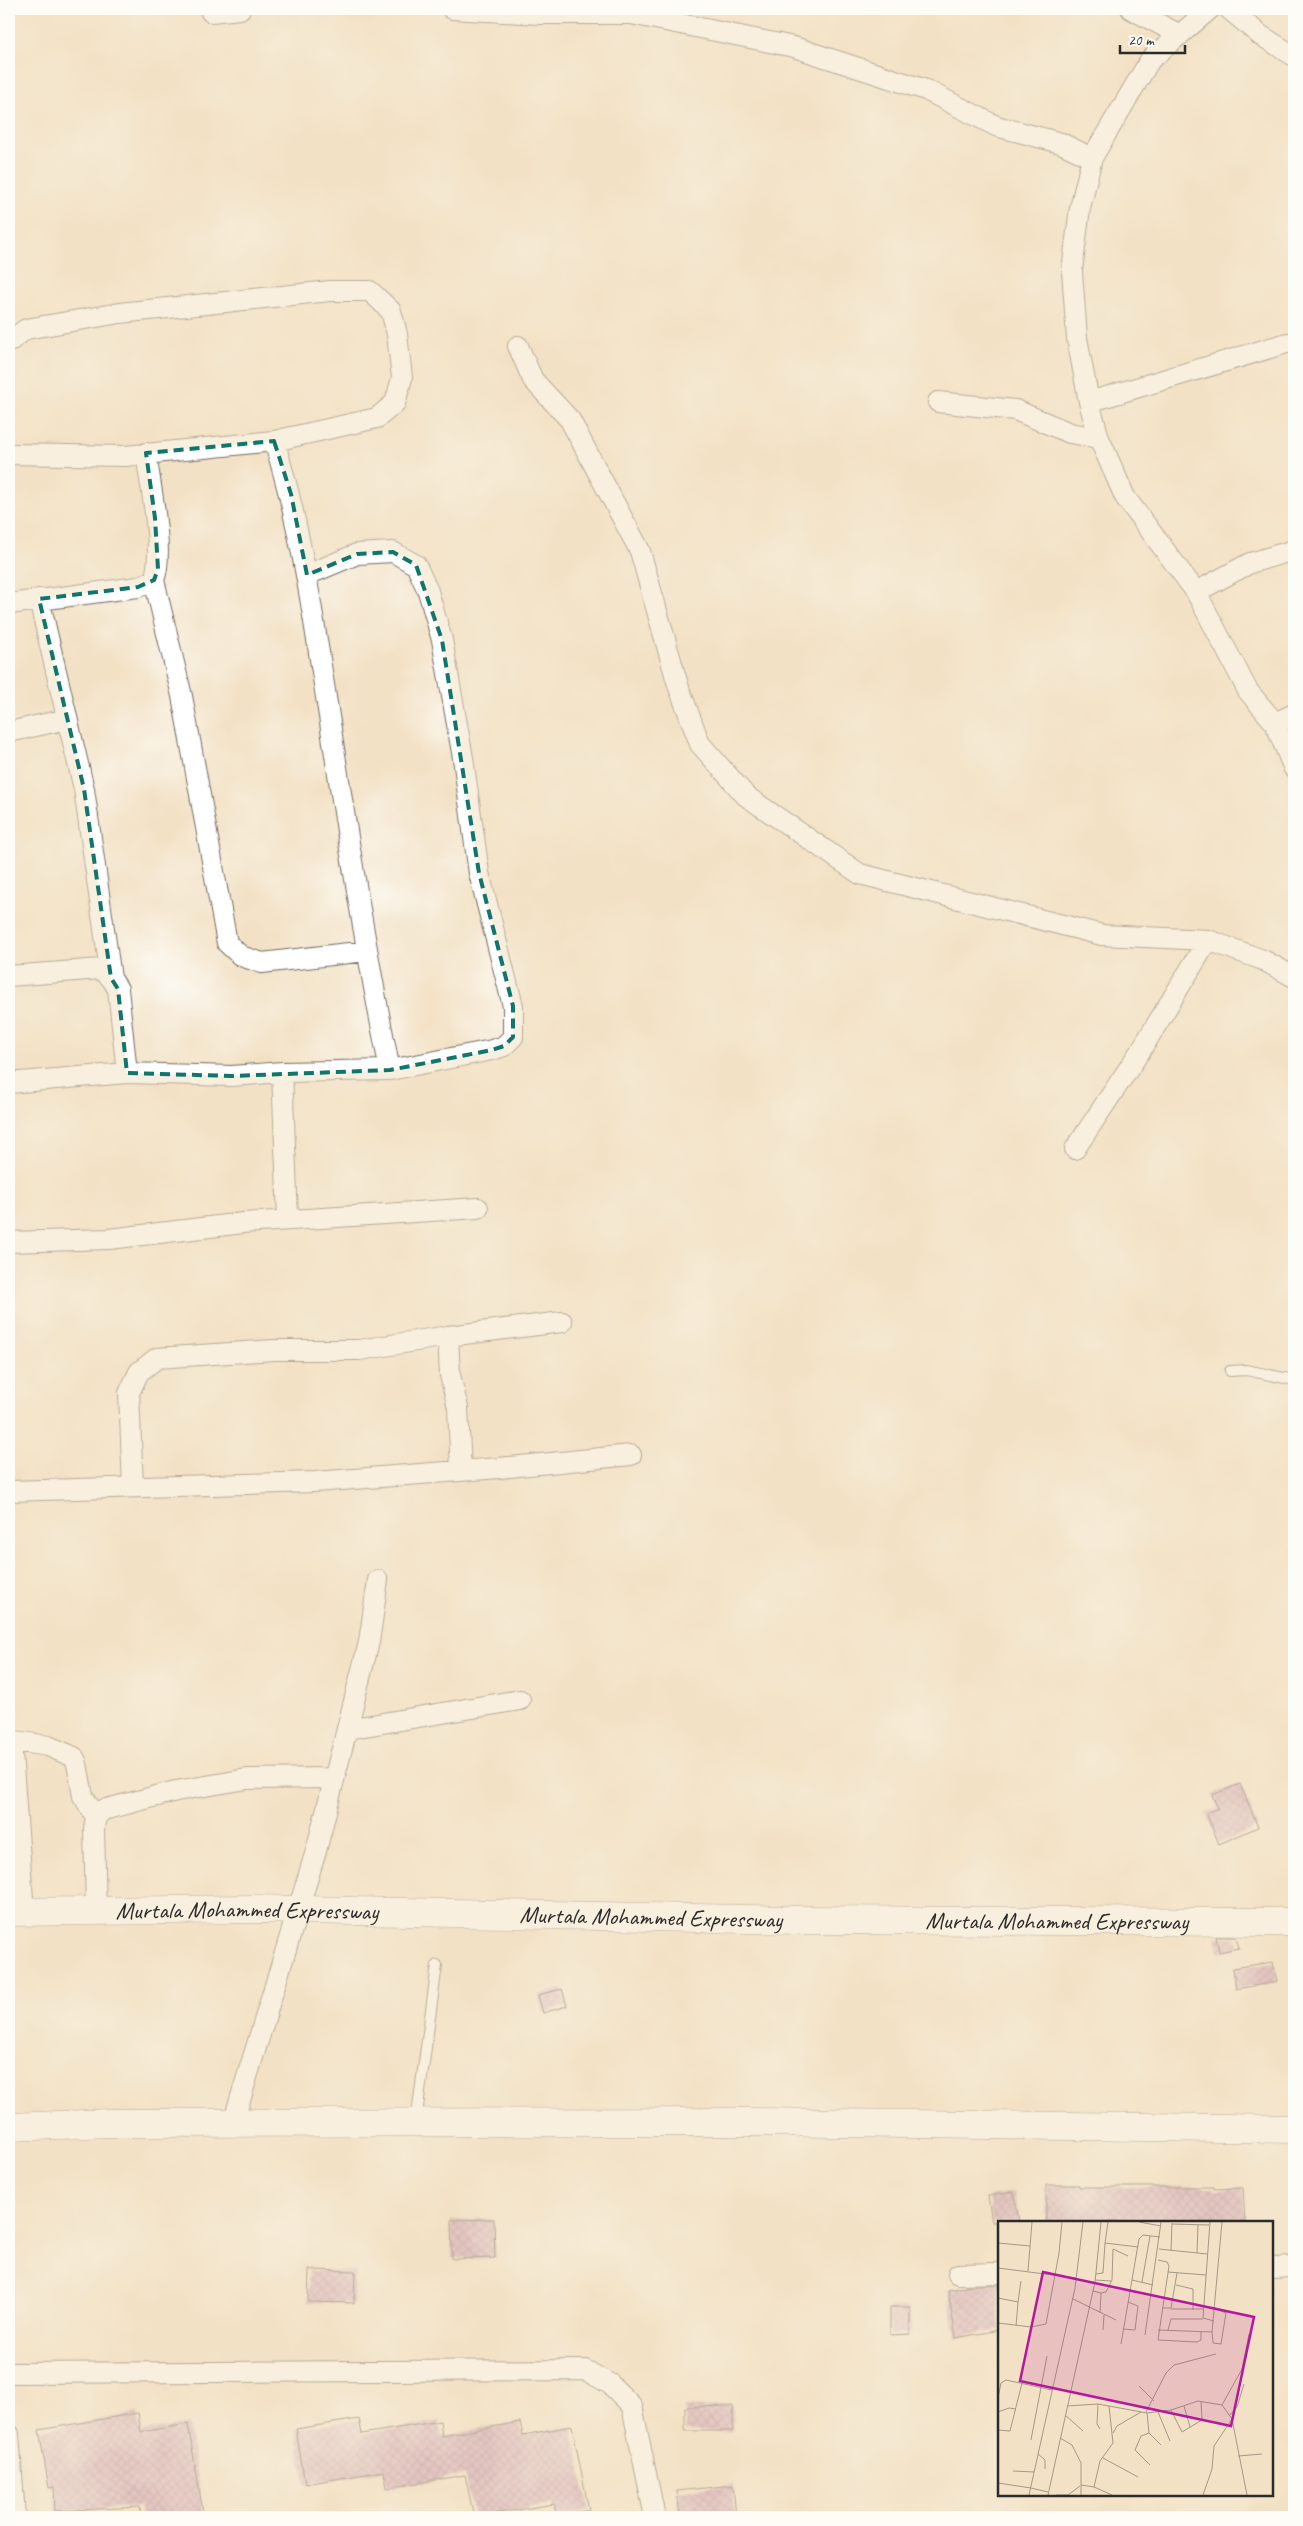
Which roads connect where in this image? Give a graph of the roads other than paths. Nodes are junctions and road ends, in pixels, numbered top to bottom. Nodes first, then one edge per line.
1 (240, 9) edge
2 (452, 9) edge
3 (1131, 9) edge
4 (1210, 9) edge
5 (1229, 9) edge
6 (211, 12) dead end
7 (1180, 35) junction
8 (1294, 56) edge
9 (1092, 158) junction
10 (9, 342) edge
11 (1294, 343) edge
12 (518, 346) dead end
13 (938, 402) dead end
14 (1089, 402) junction
15 (1099, 438) junction
16 (274, 441) junction
17 (9, 454) edge
18 (146, 454) junction
19 (1294, 550) edge
20 (307, 574) junction
21 (154, 580) junction
22 (1196, 592) junction
23 (38, 599) junction
24 (9, 604) edge
25 (1294, 714) edge
26 (67, 719) junction
27 (1275, 723) junction
28 (9, 732) edge
29 (1294, 770) edge
30 (1208, 940) junction
31 (366, 950) junction
32 (9, 976) edge
33 (1294, 977) edge
34 (111, 978) junction
35 (390, 1070) junction
36 (127, 1072) junction
37 (282, 1072) junction
38 (9, 1083) edge
39 (1075, 1149) dead end
40 (478, 1208) dead end
41 (288, 1219) junction
42 (9, 1242) edge
43 (562, 1322) dead end
44 (448, 1336) junction
45 (1230, 1371) dead end
46 (1294, 1380) edge
47 (631, 1455) dead end
48 (461, 1471) junction
49 (133, 1487) junction
50 (9, 1491) edge
51 (378, 1580) dead end
52 (520, 1700) dead end
53 (347, 1729) junction
54 (10, 1740) edge
55 (334, 1778) junction
56 (96, 1817) junction
57 (96, 1910) junction
58 (299, 1910) junction
59 (17, 1912) edge
60 (1294, 1922) edge
61 (437, 1965) dead end
62 (233, 2123) junction
63 (416, 2123) junction
64 (9, 2127) edge
65 (1294, 2129) edge
66 (1294, 2267) edge
67 (1273, 2268) edge
68 (958, 2274) dead end
69 (998, 2274) edge
70 (9, 2373) edge
71 (9, 2434) edge
72 (14, 2517) edge
73 (655, 2517) edge

1 - 6 street
2 - 9 street
3 - 7 street
4 - 7 street
5 - 8 street
7 - 9 street
9 - 14 street
10 - 16 street
11 - 14 street
12 - 30 street
13 - 15 street
14 - 15 street
15 - 22 street
16 - 18 street
16 - 20 street
17 - 18 street
18 - 21 street
19 - 22 street
20 - 31 street
20 - 35 street
21 - 23 street
21 - 31 street
22 - 27 street
23 - 24 street
23 - 26 street
25 - 27 street
26 - 28 street
26 - 34 street
27 - 29 street
30 - 33 street
30 - 39 street
31 - 35 street
32 - 34 street
34 - 36 street
35 - 37 street
36 - 37 street
36 - 38 street
37 - 41 street
40 - 41 street
41 - 42 street
43 - 44 street
44 - 48 street
44 - 49 street
45 - 46 lane
47 - 48 street
48 - 49 street
49 - 50 street
51 - 53 street
52 - 53 street
53 - 55 street
54 - 56 street
54 - 59 street
55 - 56 street
55 - 58 street
56 - 57 street
57 - 58 main road, Murtala Mohammed Expressway
57 - 59 main road, Murtala Mohammed Expressway
58 - 60 main road, Murtala Mohammed Expressway
58 - 62 street
61 - 63 lane
62 - 63 main road
62 - 64 main road
63 - 65 main road
66 - 67 street
68 - 69 street
70 - 73 street
71 - 72 street

